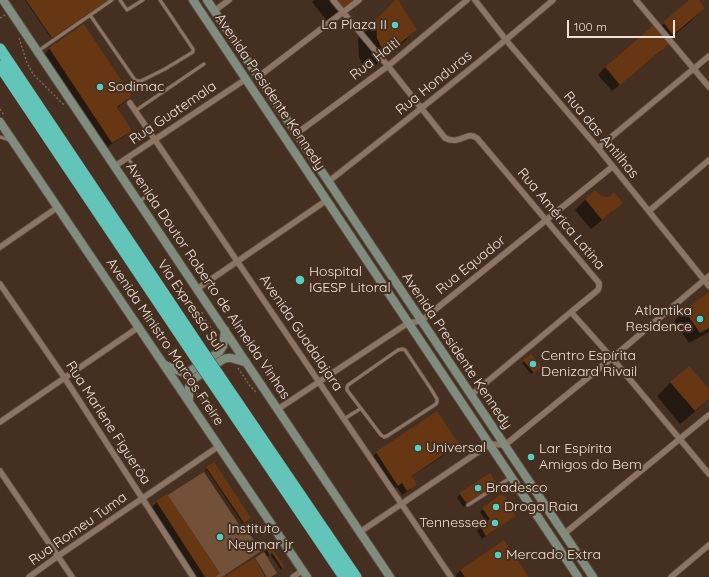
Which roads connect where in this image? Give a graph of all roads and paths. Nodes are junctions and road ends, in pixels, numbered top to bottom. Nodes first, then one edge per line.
1 (3, 0) edge
2 (112, 0) edge
3 (120, 0) edge
4 (143, 0) edge
5 (160, 0) edge
6 (193, 0) edge
7 (207, 0) edge
8 (229, 0) edge
9 (333, 0) edge
10 (359, 0) edge
11 (467, 0) edge
12 (475, 0) edge
13 (553, 0) edge
14 (636, 0) edge
15 (214, 11) junction
16 (343, 12) junction
17 (0, 13) edge
18 (90, 15) junction
19 (2, 16) dead end
20 (506, 40) junction
21 (0, 49) edge
22 (37, 51) junction
23 (709, 56) edge
24 (204, 64) dead end
25 (0, 66) edge
26 (388, 66) junction
27 (694, 69) junction
28 (258, 77) junction
29 (246, 79) junction
30 (709, 87) edge
31 (130, 103) dead end
32 (422, 108) junction
33 (135, 111) junction
34 (0, 122) edge
35 (296, 134) junction
36 (0, 137) edge
37 (155, 140) junction
38 (13, 141) junction
39 (598, 148) junction
40 (128, 158) junction
41 (709, 160) edge
42 (115, 166) junction
43 (612, 167) junction
44 (328, 182) junction
45 (327, 200) junction
46 (139, 202) junction
47 (58, 207) junction
48 (649, 211) junction
49 (546, 220) junction
50 (0, 247) edge
51 (238, 262) junction
52 (707, 278) edge
53 (0, 284) edge
54 (709, 286) edge
55 (197, 289) junction
56 (571, 312) junction
57 (421, 321) junction
58 (408, 323) junction
59 (139, 327) junction
60 (225, 330) junction
61 (199, 354) junction
62 (612, 358) junction
63 (246, 362) junction
64 (164, 364) junction
65 (64, 377) junction
66 (214, 377) junction
67 (319, 382) junction
68 (471, 395) junction
69 (189, 400) junction
70 (360, 409) junction
71 (278, 410) junction
72 (709, 415) edge
73 (344, 419) junction
74 (0, 422) edge
75 (680, 439) junction
76 (490, 444) junction
77 (504, 445) junction
78 (219, 446) junction
79 (0, 471) edge
80 (709, 474) edge
81 (512, 477) junction
82 (142, 498) junction
83 (402, 504) junction
84 (468, 505) dead end
85 (360, 532) junction
86 (564, 534) junction
87 (709, 545) edge
88 (58, 556) junction
89 (305, 574) edge
90 (576, 576) edge
91 (29, 577) edge
92 (72, 577) edge
93 (193, 577) edge
94 (292, 577) edge
95 (344, 577) edge
96 (356, 577) edge
97 (390, 577) edge
98 (452, 577) edge
99 (593, 577) edge
100 (671, 577) edge

1 - 22 main road, Avenida Doutor Roberto de Almeida Vinhas
2 - 18 lane
3 - 4 lane
5 - 18 lane
6 - 29 main road, Avenida Presidente Kennedy
7 - 15 main road, Avenida Presidente Kennedy
8 - 15 street
9 - 16 street, Rua América Latina
10 - 16 street
11 - 26 street, Rua Haiti
12 - 20 street, Rua das Antilhas
13 - 20 street, Rua Honduras
14 - 27 street
15 - 28 main road, Avenida Presidente Kennedy
16 - 26 street, Rua América Latina
16 - 28 street
17 - 19 path
18 - 22 lane
20 - 32 street, Rua Honduras
20 - 39 street, Rua das Antilhas
21 - 61 highway, Via Expressa Sul
22 - 42 main road, Avenida Doutor Roberto de Almeida Vinhas
23 - 27 street
24 - 33 lane
25 - 61 highway, Via Expressa Sul
26 - 32 street, Rua América Latina
26 - 35 street, Rua Haiti
27 - 30 street
27 - 39 street
28 - 35 main road, Avenida Presidente Kennedy
29 - 37 street, Rua Guatemala
29 - 45 main road, Avenida Presidente Kennedy
31 - 33 street, Avenida Guadalajara
32 - 44 street, Rua Honduras
32 - 49 street, Rua América Latina
33 - 37 street, Avenida Guadalajara
34 - 38 main road, Avenida Ministro Marcos Freire
35 - 44 main road, Avenida Presidente Kennedy
36 - 38 lane
37 - 40 street, Rua Guatemala
37 - 51 street, Avenida Guadalajara
38 - 47 main road, Avenida Ministro Marcos Freire
39 - 43 street, Rua das Antilhas
40 - 42 street, Rua Guatemala
40 - 46 lane
41 - 48 street
42 - 46 main road, Avenida Doutor Roberto de Almeida Vinhas
43 - 48 street, Rua das Antilhas
43 - 49 street, Rua Equador
44 - 57 main road, Avenida Presidente Kennedy
45 - 51 street
45 - 58 main road, Avenida Presidente Kennedy
46 - 55 main road, Avenida Doutor Roberto de Almeida Vinhas
47 - 50 street
47 - 59 main road, Avenida Ministro Marcos Freire
48 - 52 street, Rua das Antilhas
49 - 56 street, Rua América Latina
49 - 57 street, Rua Equador
51 - 55 street
51 - 67 street, Avenida Guadalajara
52 - 54 street, Rua das Antilhas
52 - 62 street
53 - 65 street, Rua Marlene Figuerôa
55 - 60 main road, Avenida Doutor Roberto de Almeida Vinhas
56 - 62 street
56 - 68 street, Rua América Latina
57 - 58 street
57 - 68 main road, Avenida Presidente Kennedy
58 - 67 street
58 - 76 main road, Avenida Presidente Kennedy
59 - 64 main road, Avenida Ministro Marcos Freire
59 - 65 street
60 - 63 main road, Avenida Doutor Roberto de Almeida Vinhas
60 - 64 main road
61 - 66 highway, Via Expressa Sul, bridge
62 - 75 street
62 - 77 street
63 - 69 main road
63 - 71 main road, Avenida Doutor Roberto de Almeida Vinhas
64 - 69 main road, Avenida Ministro Marcos Freire
65 - 74 street
65 - 82 street, Rua Marlene Figuerôa
66 - 95 highway, Via Expressa Sul
66 - 96 highway, Via Expressa Sul
67 - 71 street
67 - 73 street, Avenida Guadalajara
68 - 77 main road, Avenida Presidente Kennedy
69 - 78 main road, Avenida Ministro Marcos Freire
70 - 70 lane
70 - 73 lane
71 - 85 main road, Avenida Doutor Roberto de Almeida Vinhas
72 - 75 street
73 - 83 street, Avenida Guadalajara
75 - 80 street
75 - 86 street
76 - 77 street
76 - 81 main road, Avenida Presidente Kennedy
76 - 83 street
77 - 86 main road, Avenida Presidente Kennedy
78 - 82 street, Rua Romeu Tuma
78 - 89 main road, Avenida Ministro Marcos Freire
79 - 88 street
81 - 84 lane
81 - 90 main road, Avenida Presidente Kennedy
82 - 88 street, Rua Romeu Tuma
82 - 93 street, Rua Marlene Figuerôa
83 - 85 street
83 - 98 street, Avenida Guadalajara
85 - 97 main road, Avenida Doutor Roberto de Almeida Vinhas
86 - 99 main road, Avenida Presidente Kennedy
87 - 100 street
88 - 91 street, Rua Romeu Tuma
88 - 92 street
89 - 94 street

